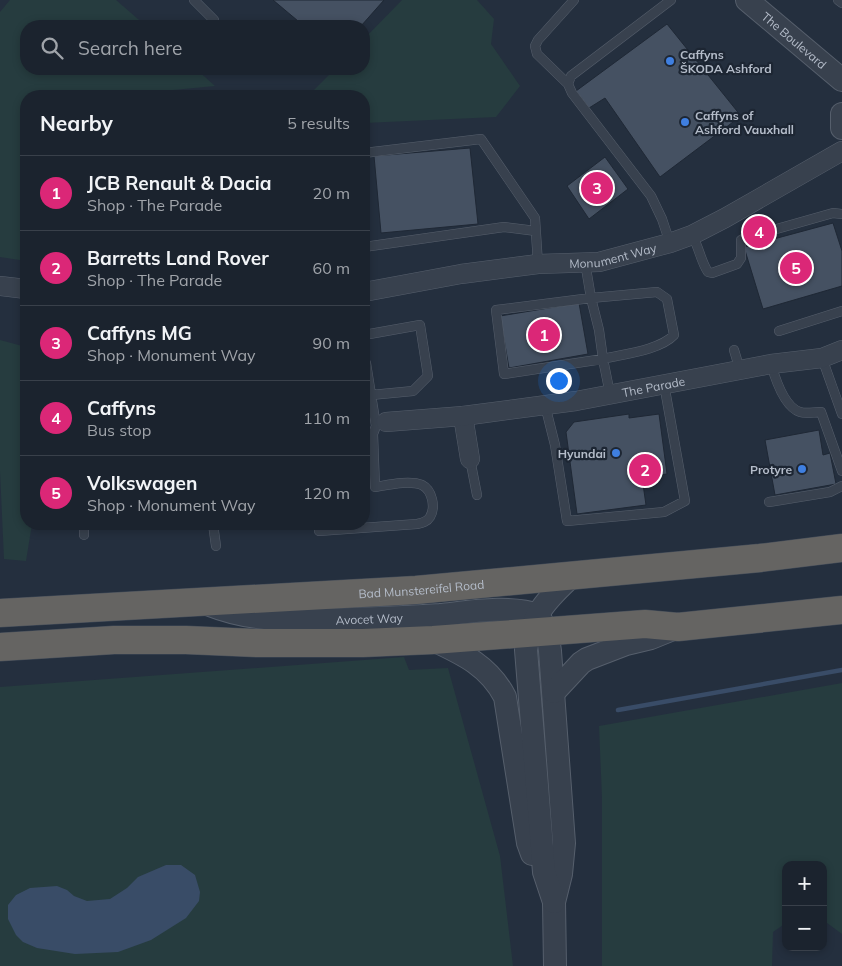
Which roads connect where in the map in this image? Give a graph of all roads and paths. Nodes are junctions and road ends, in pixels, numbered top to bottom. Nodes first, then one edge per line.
1 (194, 0) edge
2 (574, 0) edge
3 (671, 0) edge
4 (838, 0) edge
5 (752, 1) edge
6 (842, 3) edge
7 (214, 20) dead end
8 (842, 80) edge
9 (568, 84) junction
10 (842, 114) edge
11 (842, 128) edge
12 (842, 151) edge
13 (370, 152) edge
14 (842, 214) edge
15 (536, 231) junction
16 (692, 235) junction
17 (670, 243) junction
18 (370, 246) edge
19 (585, 261) junction
20 (538, 264) junction
21 (0, 286) edge
22 (20, 288) edge
23 (370, 291) edge
24 (591, 298) junction
25 (842, 311) edge
26 (779, 331) dead end
27 (370, 334) edge
28 (734, 350) dead end
29 (842, 350) edge
30 (822, 358) junction
31 (603, 359) junction
32 (771, 364) junction
33 (740, 370) junction
34 (664, 384) junction
35 (370, 389) edge
36 (610, 394) junction
37 (371, 395) junction
38 (545, 405) junction
39 (842, 414) edge
40 (462, 416) junction
41 (381, 424) junction
42 (470, 459) joint
43 (842, 471) edge
44 (842, 486) edge
45 (477, 495) dead end
46 (769, 502) dead end
47 (370, 527) edge
48 (84, 530) edge
49 (214, 530) edge
50 (333, 530) edge
51 (319, 531) dead end
52 (84, 535) dead end
53 (216, 546) dead end
54 (840, 549) edge
55 (573, 575) junction
56 (202, 601) junction
57 (842, 610) edge
58 (0, 613) edge
59 (538, 626) junction
60 (678, 626) junction
61 (433, 640) junction
62 (0, 647) edge
63 (554, 692) junction
64 (544, 872) junction
65 (554, 902) junction
66 (555, 966) edge

1 - 7 lane
2 - 9 lane
3 - 9 lane
4 - 6 lane
5 - 8 street, The Boulevard
9 - 17 lane
10 - 11 street
12 - 16 street, Monument Way
13 - 15 lane
14 - 16 lane
15 - 18 lane
15 - 20 lane
16 - 17 street, Monument Way
17 - 19 street, Monument Way
19 - 20 street, Monument Way
19 - 24 lane
20 - 23 street, Monument Way
21 - 22 street
24 - 31 lane
24 - 31 lane
24 - 31 lane
25 - 26 lane
27 - 37 lane
28 - 33 lane
29 - 30 street, The Parade
30 - 32 street, The Parade
30 - 39 lane
31 - 36 lane
32 - 33 street, The Parade
32 - 43 lane
33 - 34 street, The Parade
34 - 36 street, The Parade
34 - 38 lane
35 - 37 lane
36 - 38 street, The Parade
37 - 41 lane
38 - 40 street, The Parade
40 - 41 street, The Parade
40 - 42 street
41 - 47 lane
42 - 45 lane
44 - 46 lane
48 - 52 lane
49 - 53 lane
50 - 51 lane
54 - 55 highway, Bad Munstereifel Road
55 - 56 highway, Bad Munstereifel Road
55 - 59 street
56 - 58 highway, Bad Munstereifel Road
56 - 59 street, Avocet Way
57 - 60 highway
59 - 60 highway
59 - 61 highway
59 - 63 street
59 - 64 street
60 - 63 street
61 - 62 highway
61 - 64 street
63 - 65 street
64 - 65 street
65 - 66 street

